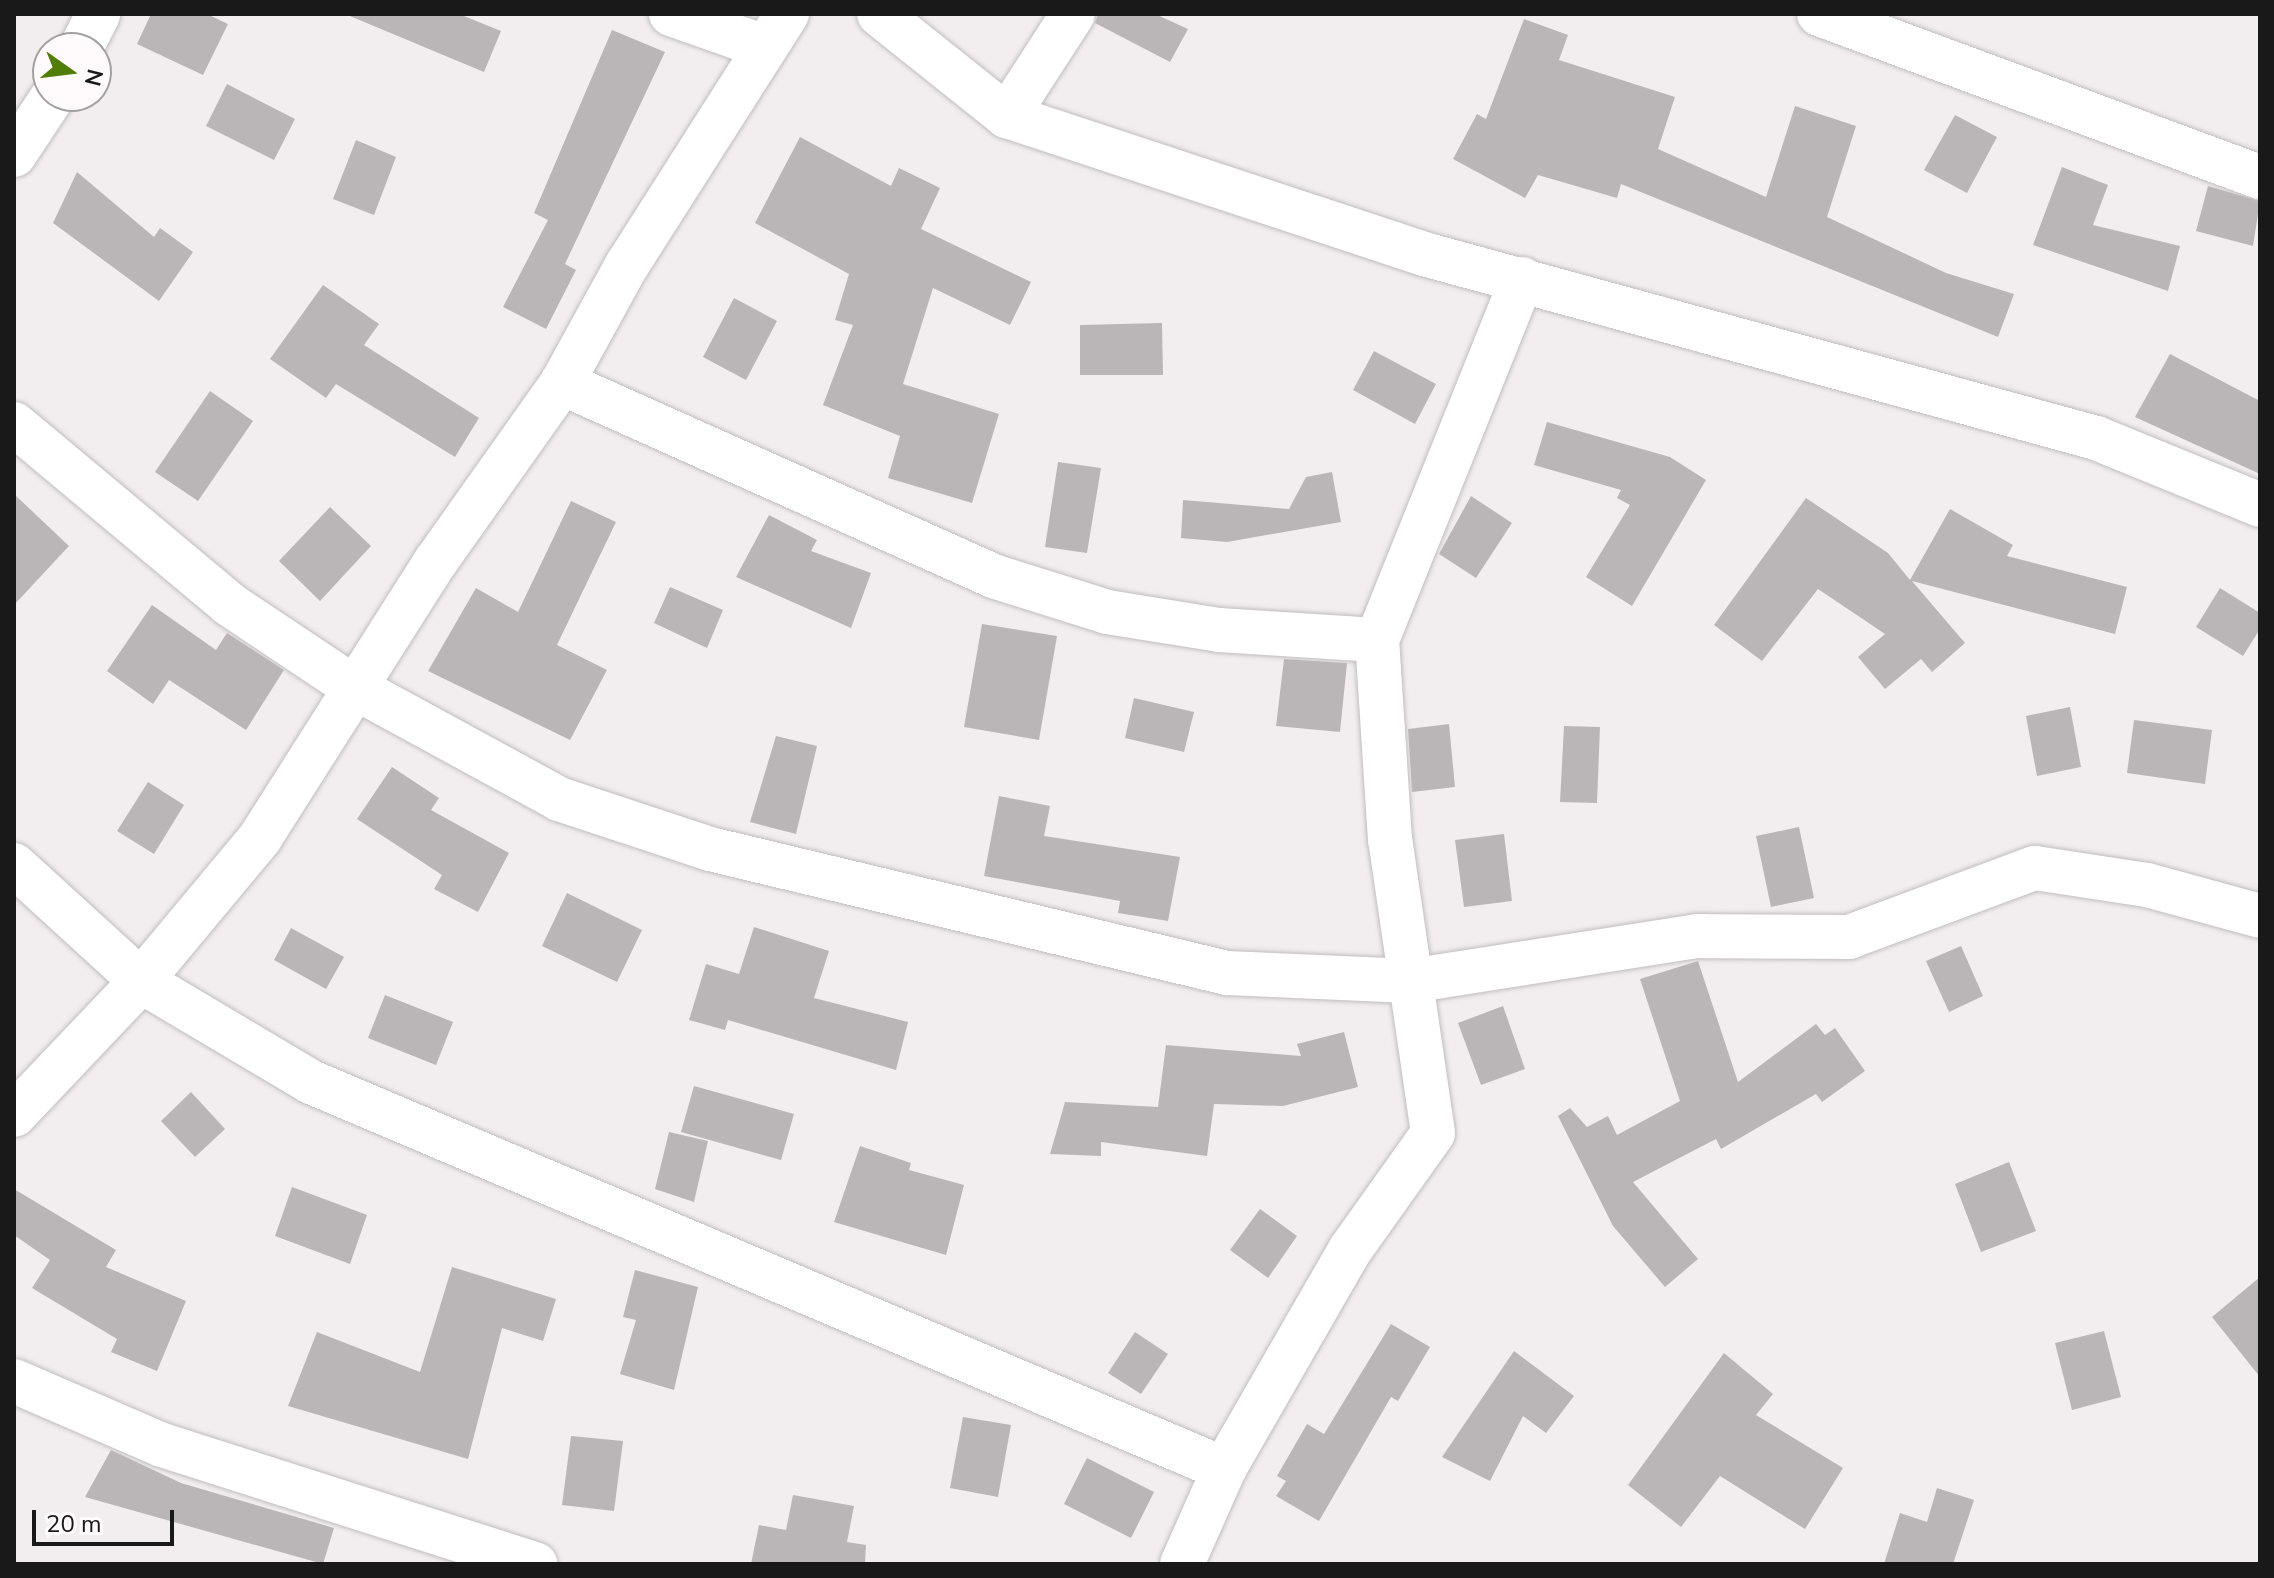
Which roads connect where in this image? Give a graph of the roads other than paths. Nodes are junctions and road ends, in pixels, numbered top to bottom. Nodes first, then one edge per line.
1 (98, 14) edge
2 (671, 14) edge
3 (879, 14) edge
4 (1073, 14) edge
5 (1819, 14) edge
6 (774, 30) edge
7 (89, 32) edge
8 (42, 112) edge
9 (1007, 116) junction
10 (14, 155) edge
11 (2260, 177) edge
12 (1522, 279) junction
13 (562, 383) junction
14 (14, 424) edge
15 (2260, 505) edge
16 (1377, 640) junction
17 (352, 686) junction
18 (14, 865) edge
19 (2260, 916) edge
20 (141, 981) junction
21 (1410, 981) junction
22 (14, 1115) edge
23 (14, 1381) edge
24 (1224, 1469) junction
25 (409, 1545) edge
26 (536, 1564) edge
27 (1182, 1564) edge

1 - 7 street
2 - 6 street
3 - 9 street
4 - 9 street
5 - 11 street
6 - 13 street
8 - 10 street
9 - 12 street
12 - 15 street
12 - 16 street
13 - 16 street
13 - 17 street
14 - 17 street
16 - 21 street
17 - 20 street
17 - 21 street
18 - 20 street
19 - 21 street
20 - 22 street
20 - 24 street
21 - 24 street
23 - 25 street
24 - 27 street
25 - 26 street

